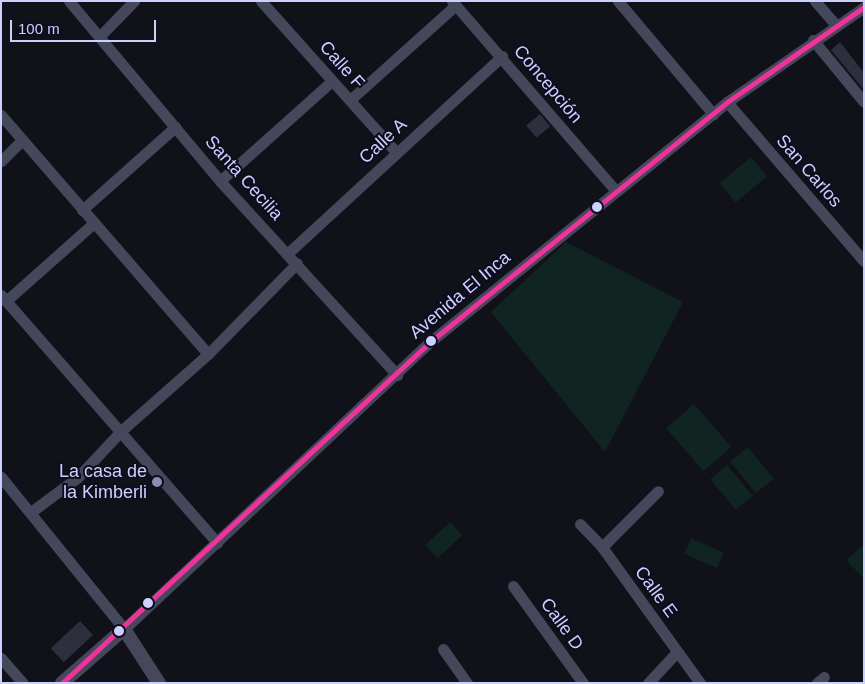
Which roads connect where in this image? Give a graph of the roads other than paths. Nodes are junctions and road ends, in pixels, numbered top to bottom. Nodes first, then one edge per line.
1 (69, 1) edge
2 (134, 1) edge
3 (261, 1) edge
4 (618, 1) edge
5 (815, 1) edge
6 (454, 3) edge
7 (864, 7) edge
8 (835, 24) junction
9 (100, 36) junction
10 (813, 40) junction
11 (502, 56) junction
12 (332, 80) junction
13 (350, 100) junction
14 (728, 102) junction
15 (864, 102) edge
16 (713, 114) junction
17 (1, 115) edge
18 (175, 127) junction
19 (22, 140) junction
20 (396, 152) junction
21 (1, 161) edge
22 (220, 180) junction
23 (615, 190) junction
24 (82, 210) junction
25 (94, 223) junction
26 (288, 253) junction
27 (864, 261) edge
28 (297, 263) junction
29 (4, 298) edge
30 (208, 354) junction
31 (397, 375) junction
32 (121, 431) junction
33 (1, 477) edge
34 (658, 491) dead end
35 (31, 512) junction
36 (580, 524) dead end
37 (217, 543) junction
38 (602, 547) junction
39 (512, 586) dead end
40 (124, 629) junction
41 (443, 649) dead end
42 (677, 652) junction
43 (1, 658) edge
44 (22, 683) edge
45 (62, 683) edge
46 (159, 683) edge
47 (467, 683) edge
48 (583, 683) edge
49 (648, 683) edge
50 (700, 683) edge

1 - 9 street, Santa Cecilia
2 - 9 street
3 - 12 street, Calle F
4 - 16 street
5 - 8 street
6 - 11 street, Concepción
6 - 13 street
7 - 8 street, Avenida El Inca
8 - 10 street, Avenida El Inca
9 - 18 street, Santa Cecilia
10 - 14 street, Avenida El Inca
10 - 15 street
11 - 20 street, Calle A
11 - 23 street, Concepción
12 - 13 street, Calle F
12 - 22 street
13 - 20 street, Calle F
14 - 16 street, Avenida El Inca
14 - 27 street, San Carlos
16 - 23 street, Avenida El Inca
17 - 19 street
18 - 22 street, Santa Cecilia
18 - 24 street
19 - 21 street
19 - 24 street
20 - 26 street, Calle A
22 - 26 street, Santa Cecilia
23 - 31 street, Avenida El Inca
24 - 25 street
25 - 29 street
25 - 30 street
26 - 28 street, Santa Cecilia
28 - 30 street
28 - 31 street, Santa Cecilia
29 - 32 street
30 - 32 street
31 - 37 street, Avenida El Inca
32 - 35 street
32 - 37 street
33 - 35 street
34 - 38 street
35 - 40 street
36 - 38 street, Calle E
37 - 40 street, Avenida El Inca
38 - 42 street, Calle E
39 - 48 street, Calle D
40 - 45 street, Avenida El Inca
40 - 46 street
41 - 47 street
42 - 49 street
42 - 50 street, Calle E
43 - 44 street

